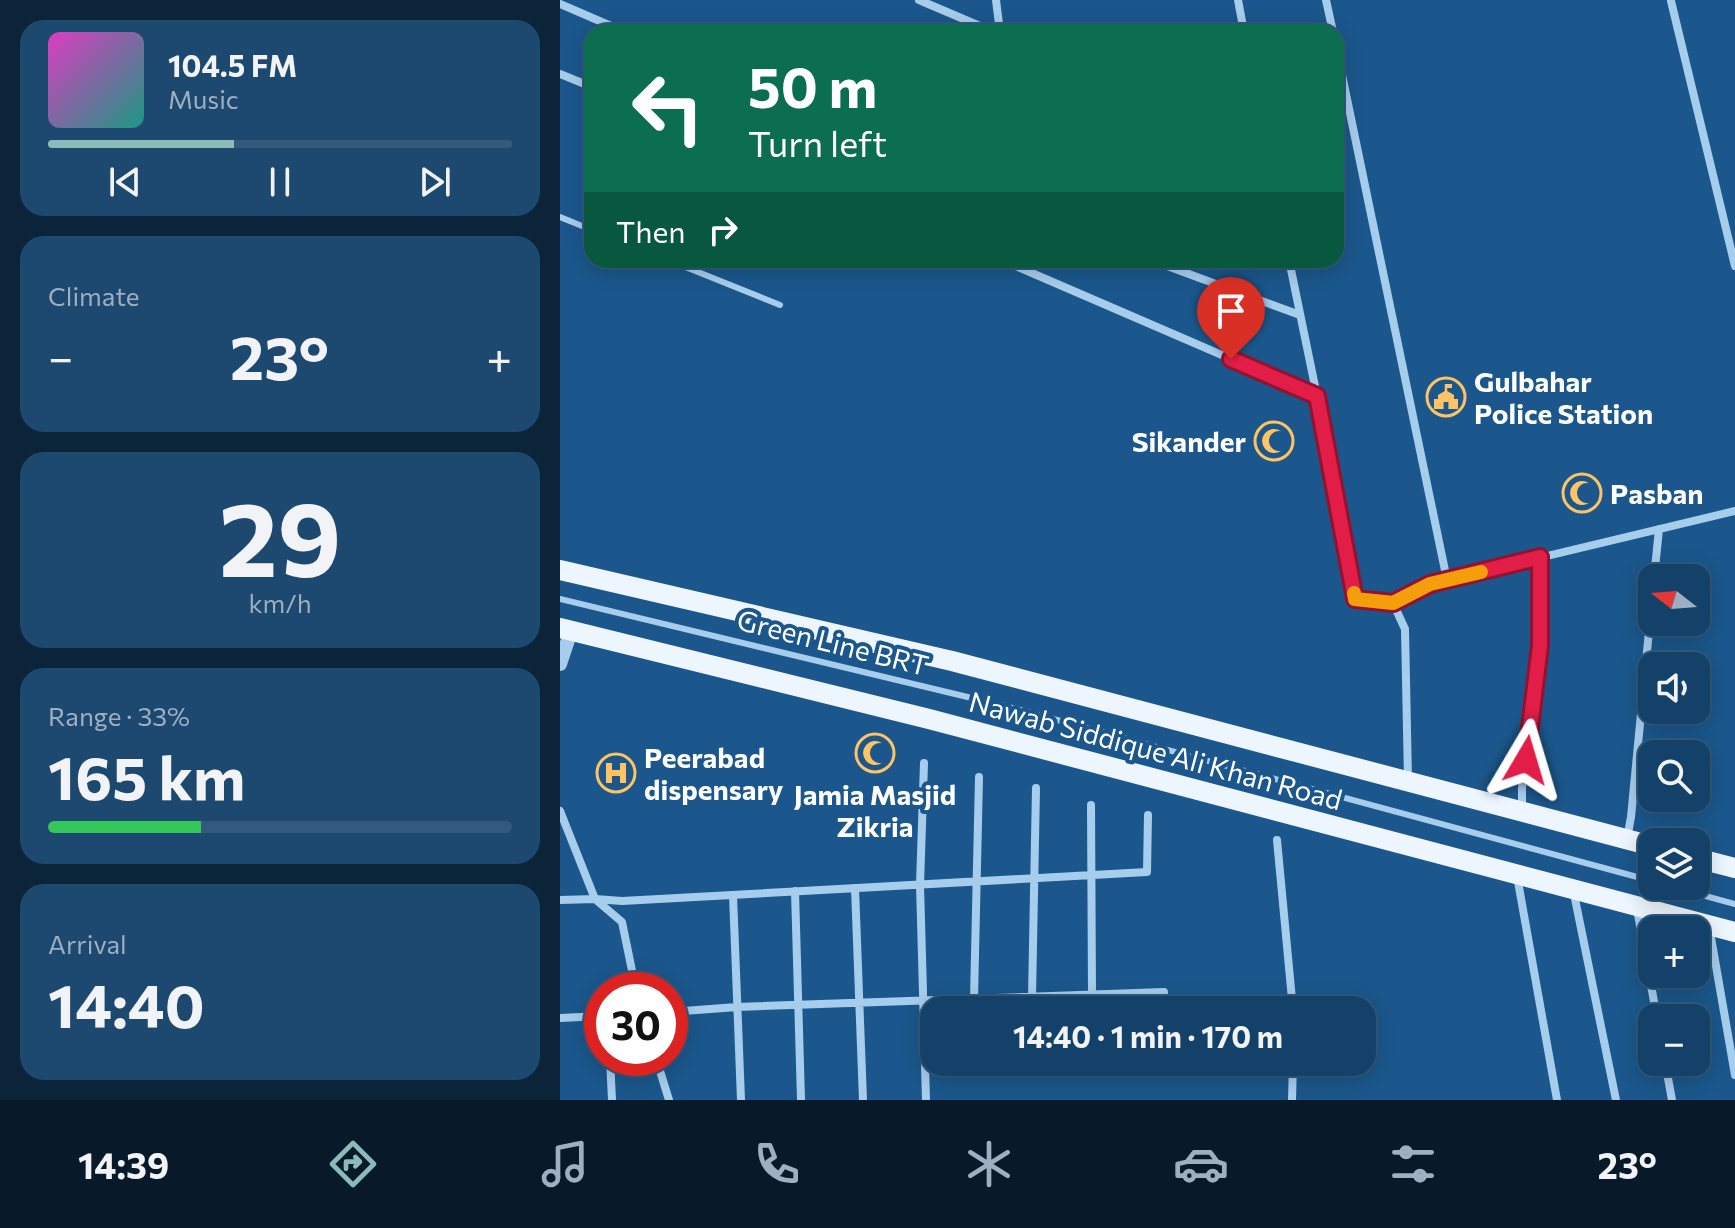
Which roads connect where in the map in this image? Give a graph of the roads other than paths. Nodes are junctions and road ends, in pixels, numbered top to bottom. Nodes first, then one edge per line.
1 (919, 0) edge
2 (996, 0) edge
3 (1238, 0) edge
4 (1326, 0) edge
5 (1671, 1) edge
6 (560, 4) edge
7 (606, 24) edge
8 (978, 24) edge
9 (997, 24) edge
10 (1242, 24) edge
11 (1331, 24) edge
12 (560, 74) edge
13 (584, 84) edge
14 (1344, 84) edge
15 (560, 217) edge
16 (584, 227) edge
17 (1735, 266) edge
18 (688, 268) edge
19 (1021, 268) edge
20 (1173, 268) edge
21 (1291, 268) edge
22 (780, 305) dead end
23 (1300, 315) junction
24 (1317, 396) junction
25 (1735, 511) edge
26 (1659, 529) junction
27 (1540, 557) junction
28 (1655, 564) edge
29 (560, 570) edge
30 (1447, 580) junction
31 (560, 599) edge
32 (1393, 603) junction
33 (565, 630) edge
34 (1649, 636) edge
35 (560, 664) edge
36 (924, 763) dead end
37 (979, 777) dead end
38 (1409, 782) junction
39 (1036, 788) dead end
40 (1091, 805) dead end
41 (560, 811) edge
42 (1522, 812) junction
43 (1148, 815) dead end
44 (1277, 840) dead end
45 (1627, 840) junction
46 (1638, 843) edge
47 (1710, 862) edge
48 (1735, 868) edge
49 (1091, 875) junction
50 (1516, 875) junction
51 (1638, 877) edge
52 (1034, 879) junction
53 (977, 882) junction
54 (920, 885) junction
55 (855, 888) junction
56 (1573, 889) junction
57 (795, 891) junction
58 (733, 895) junction
59 (1710, 897) edge
60 (595, 899) junction
61 (560, 900) edge
62 (1735, 904) edge
63 (1637, 907) junction
64 (1672, 916) edge
65 (1710, 926) edge
66 (1735, 932) edge
67 (1710, 936) edge
68 (633, 972) edge
69 (1164, 992) dead end
70 (1092, 994) junction
71 (923, 996) edge
72 (974, 996) edge
73 (1032, 996) edge
74 (1052, 996) edge
75 (1292, 996) edge
76 (920, 1001) edge
77 (859, 1003) junction
78 (1654, 1004) edge
79 (798, 1005) junction
80 (737, 1007) junction
81 (688, 1011) edge
82 (584, 1017) edge
83 (560, 1018) edge
84 (1735, 1075) edge
85 (611, 1076) edge
86 (662, 1076) edge
87 (925, 1076) edge
88 (1293, 1076) edge
89 (1668, 1076) edge
90 (612, 1100) edge
91 (669, 1100) edge
92 (741, 1100) edge
93 (801, 1100) edge
94 (863, 1100) edge
95 (926, 1100) edge
96 (1292, 1100) edge
97 (1557, 1100) edge
98 (1616, 1100) edge
99 (1672, 1100) edge

1 - 8 street
2 - 9 street
3 - 10 street
4 - 11 street
5 - 17 street
6 - 7 street
12 - 13 street
14 - 30 street
15 - 16 lane
18 - 22 lane
19 - 24 street
20 - 23 street
21 - 23 street
23 - 24 street
24 - 32 street
25 - 26 street
26 - 27 street
26 - 28 street
27 - 30 street
27 - 42 street
29 - 38 main road, Nawab Siddique Ali Khan Road
30 - 32 street
31 - 51 lane, Green Line BRT
32 - 38 street
33 - 35 street
33 - 50 main road, Nawab Siddique Ali Khan Road
34 - 45 street
36 - 54 street
37 - 53 street
38 - 42 main road, Nawab Siddique Ali Khan Road
39 - 52 street
40 - 49 street
41 - 60 street
42 - 45 main road, Nawab Siddique Ali Khan Road
43 - 49 street
44 - 75 street
45 - 46 main road, Nawab Siddique Ali Khan Road
47 - 48 main road
49 - 52 street
49 - 70 street
50 - 56 main road, Nawab Siddique Ali Khan Road
50 - 97 street
52 - 53 street
52 - 73 street
53 - 54 street
53 - 72 street
54 - 55 street
54 - 71 street
55 - 57 street
55 - 77 street
56 - 63 main road, Nawab Siddique Ali Khan Road
56 - 98 street
57 - 58 street
57 - 79 street
58 - 60 street
58 - 80 street
59 - 62 lane
60 - 61 street
60 - 68 street
63 - 64 main road, Nawab Siddique Ali Khan Road
63 - 78 street
65 - 66 main road, Nawab Siddique Ali Khan Road
67 - 84 street
69 - 70 street
70 - 74 street
76 - 77 street
77 - 79 street
77 - 94 street
79 - 80 street
79 - 93 street
80 - 81 street
80 - 92 street
82 - 83 street
85 - 90 street
86 - 91 street
87 - 95 street
88 - 96 street
89 - 99 street

